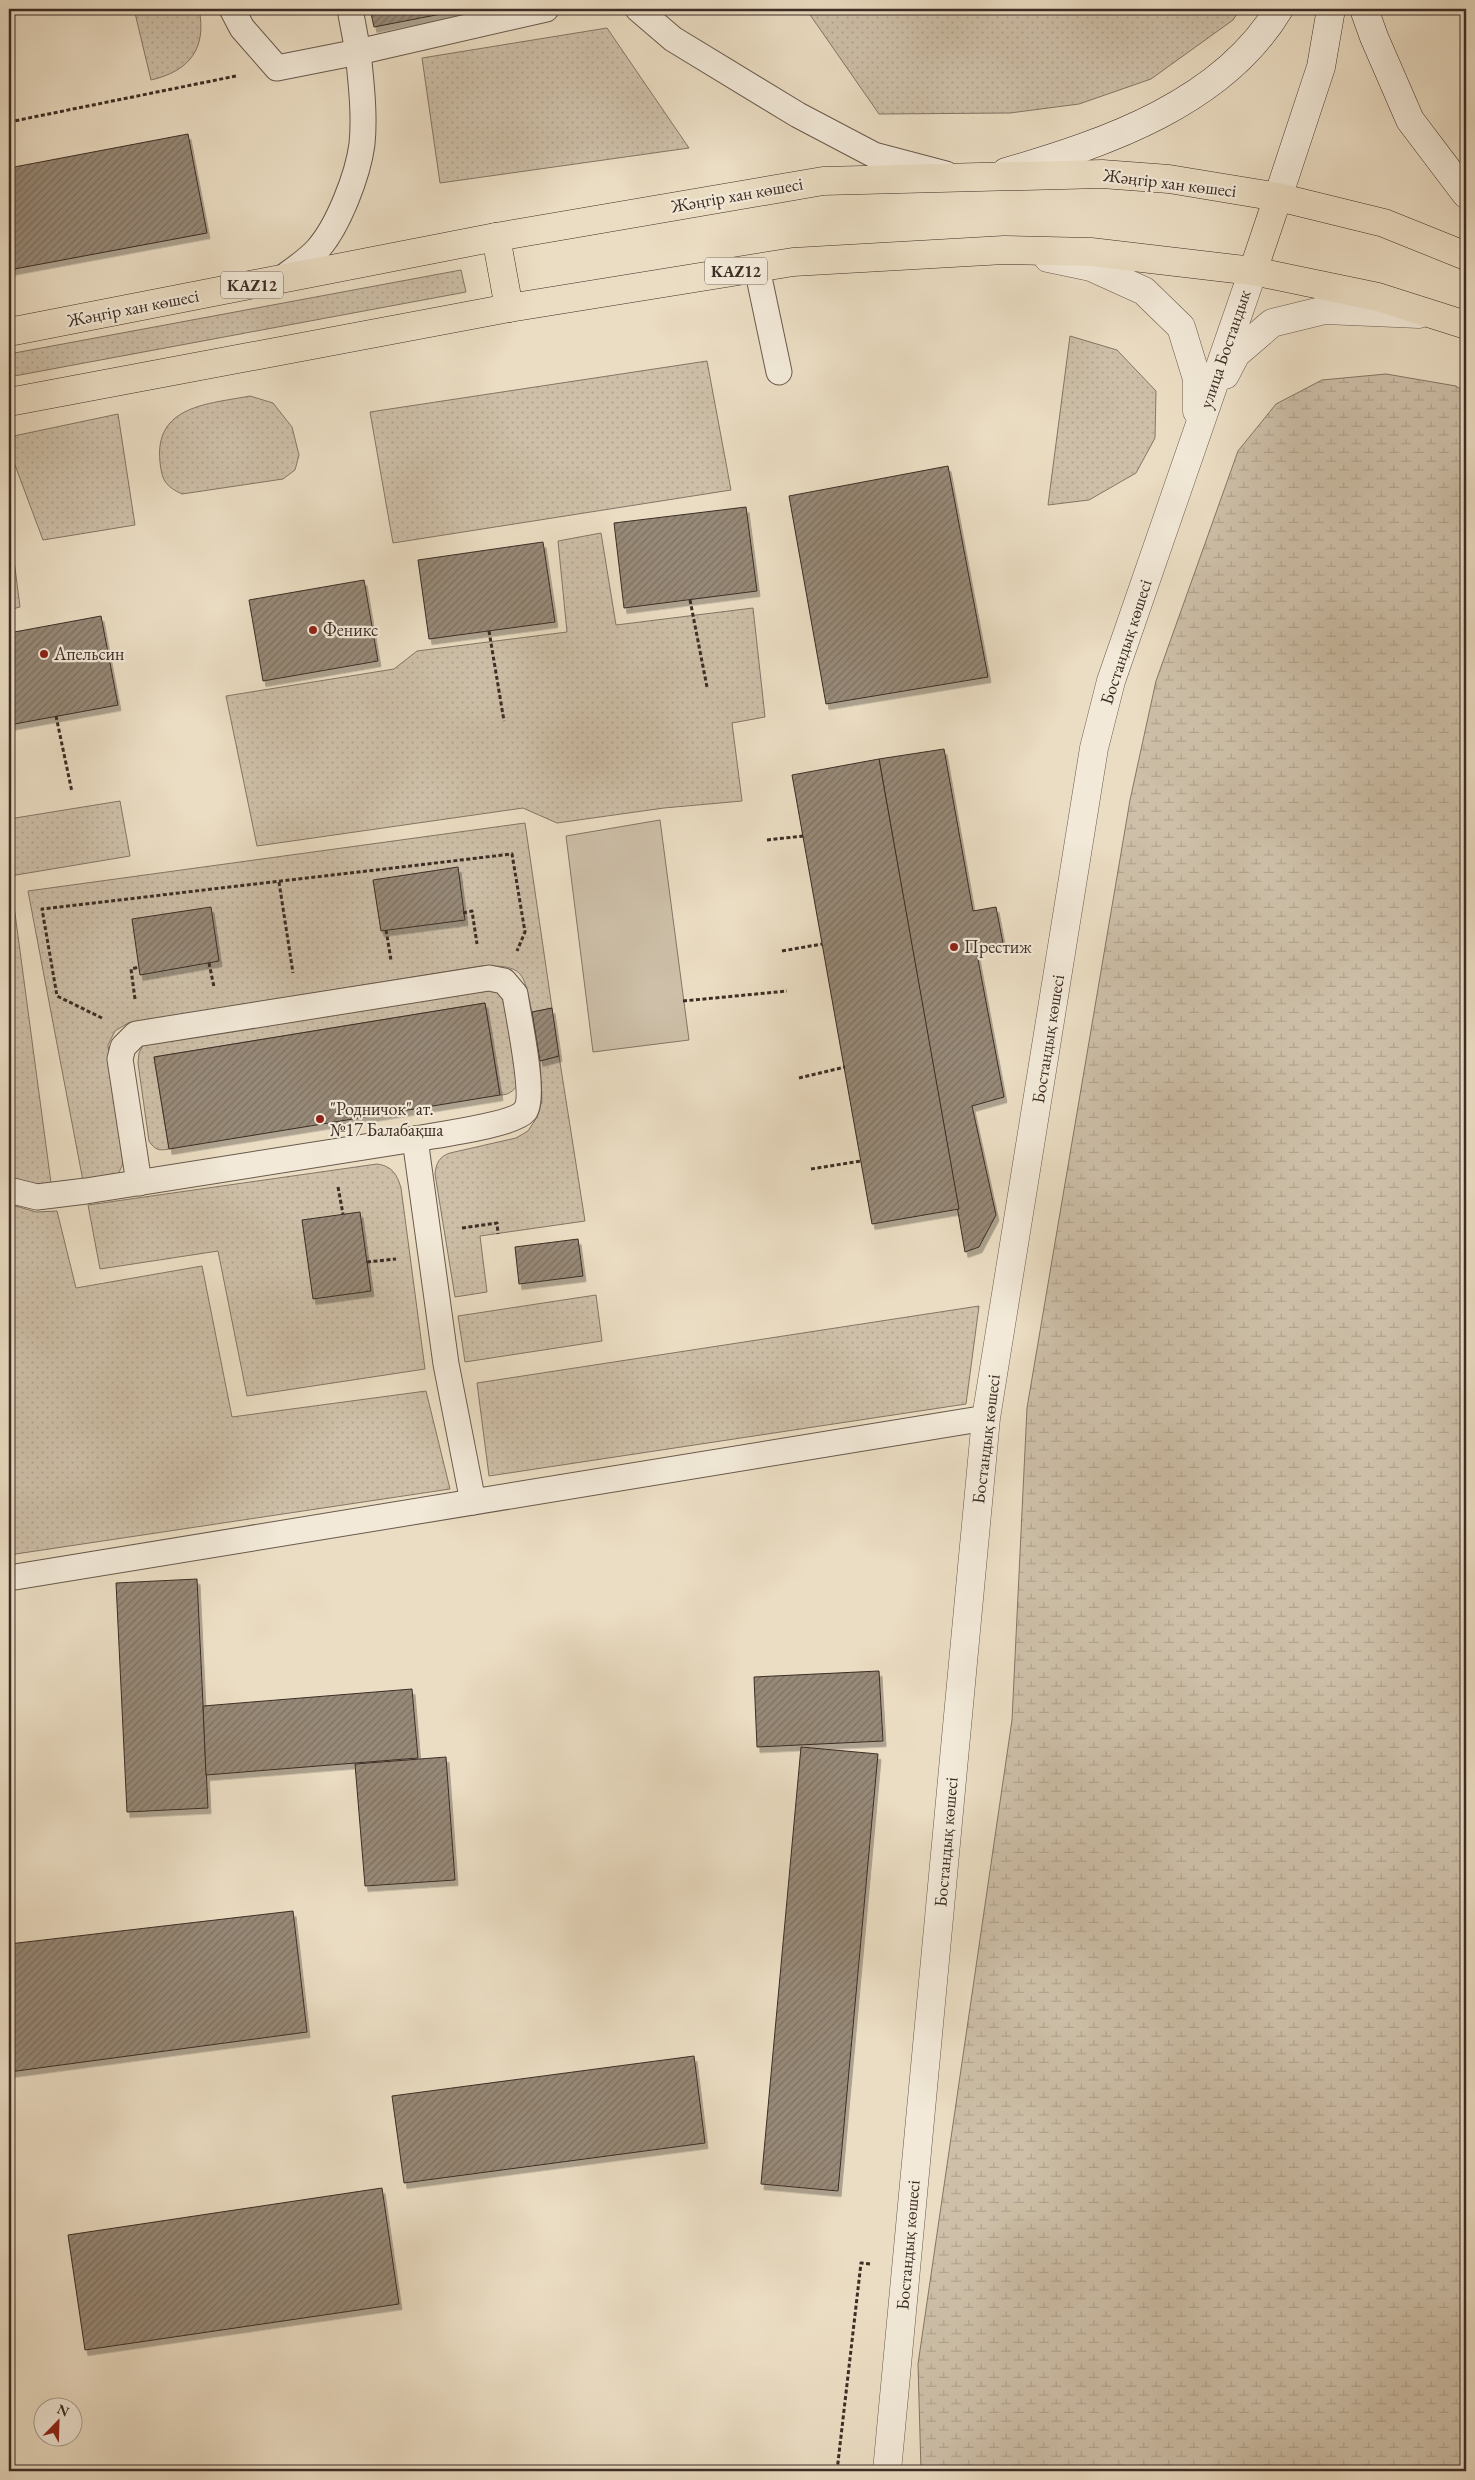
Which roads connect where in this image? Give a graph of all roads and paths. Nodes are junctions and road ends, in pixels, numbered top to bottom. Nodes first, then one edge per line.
1 (232, 9) edge
2 (350, 9) edge
3 (546, 9) edge
4 (638, 9) edge
5 (1279, 9) edge
6 (1331, 9) edge
7 (1364, 9) edge
8 (358, 52) junction
9 (277, 68) junction
10 (9, 122) edge
11 (960, 177) junction
12 (992, 177) junction
13 (1466, 194) edge
14 (1278, 197) junction
15 (496, 238) junction
16 (1004, 250) junction
17 (1466, 256) edge
18 (757, 268) junction
19 (1253, 271) junction
20 (281, 279) junction
21 (509, 308) junction
22 (1437, 314) junction
23 (1466, 325) edge
24 (9, 332) edge
25 (779, 372) dead end
26 (9, 402) edge
27 (1197, 427) junction
28 (690, 600) dead end
29 (489, 631) dead end
30 (707, 687) dead end
31 (56, 716) dead end
32 (504, 721) dead end
33 (72, 792) dead end
34 (803, 836) dead end
35 (767, 840) dead end
36 (279, 882) junction
37 (463, 913) dead end
38 (822, 944) dead end
39 (782, 951) dead end
40 (494, 980) junction
41 (787, 991) dead end
42 (683, 1001) dead end
43 (299, 1008) junction
44 (136, 1034) junction
45 (844, 1067) dead end
46 (799, 1078) dead end
47 (415, 1139) junction
48 (861, 1161) dead end
49 (812, 1169) dead end
50 (139, 1183) junction
51 (9, 1190) edge
52 (427, 1233) junction
53 (498, 1234) dead end
54 (986, 1418) junction
55 (473, 1502) junction
56 (9, 1578) edge
57 (906, 2267) junction
58 (837, 2471) edge
59 (887, 2471) edge

1 - 9 lane
2 - 8 lane
3 - 8 lane
4 - 11 lane
5 - 12 street
6 - 14 street
7 - 13 street
8 - 9 lane
8 - 20 lane
9 - 10 path
11 - 12 main road, Жәңгір хан көшесі / KAZ12
11 - 15 main road, Жәңгір хан көшесі / KAZ12
12 - 14 main road, Жәңгір хан көшесі / KAZ12
14 - 17 main road, Жәңгір хан көшесі / KAZ12
14 - 19 main road
15 - 20 main road, Жәңгір хан көшесі / KAZ12
15 - 21 main road
16 - 18 main road, KAZ12
16 - 19 main road, KAZ12
16 - 27 street
18 - 21 main road, KAZ12
18 - 25 lane
19 - 22 main road, KAZ12
19 - 27 street, улица Бостандык
20 - 24 main road, Жәңгір хан көшесі / KAZ12
21 - 26 main road, KAZ12
22 - 23 main road, KAZ12
22 - 27 street
27 - 54 street, Бостандық көшесі
28 - 30 path
29 - 32 path
31 - 33 path
34 - 35 path
36 - 40 path
36 - 43 path
36 - 44 path
37 - 40 path
38 - 39 path
40 - 43 lane
40 - 47 lane
41 - 42 path
43 - 44 lane
44 - 50 lane
45 - 46 path
47 - 50 lane
47 - 52 lane
48 - 49 path
50 - 51 lane
52 - 53 path
52 - 55 lane
54 - 55 lane
54 - 57 street, Бостандық көшесі
55 - 56 lane
57 - 58 path
57 - 59 street, Бостандық көшесі

